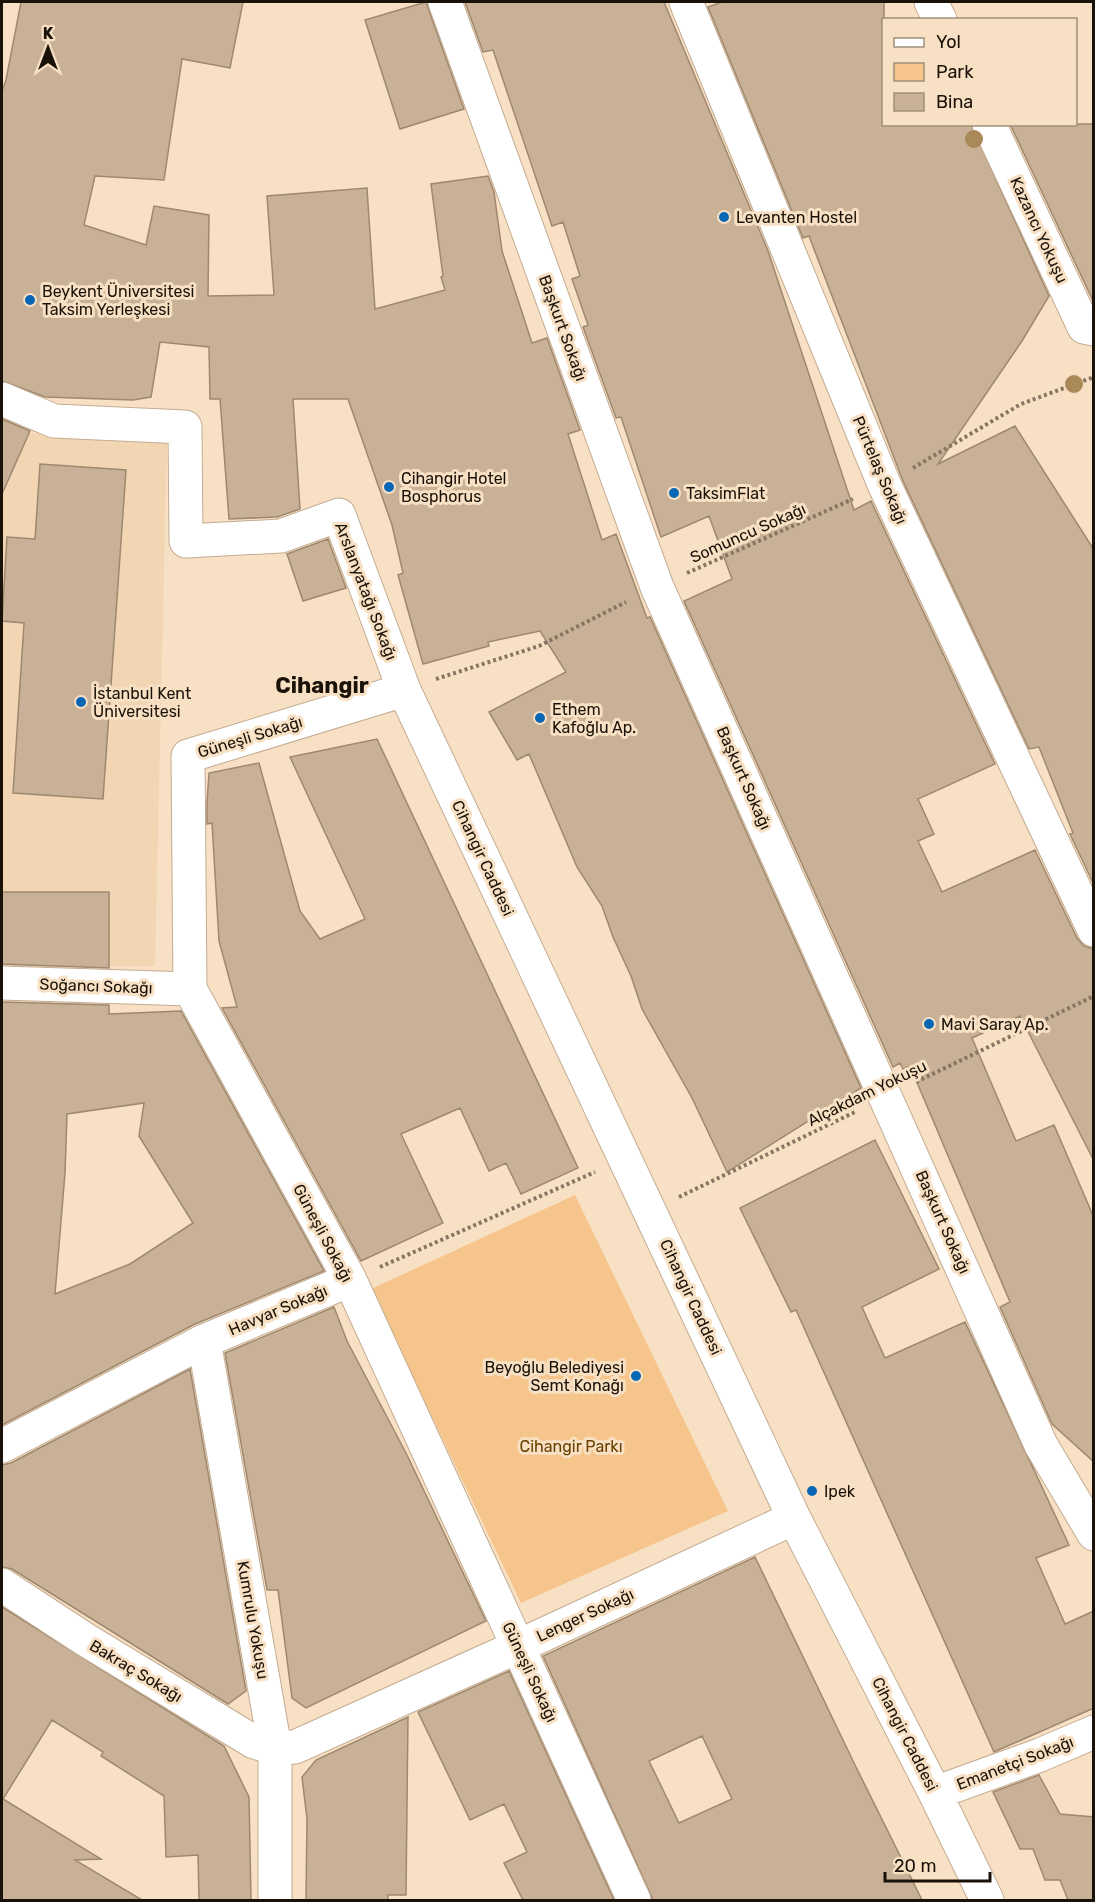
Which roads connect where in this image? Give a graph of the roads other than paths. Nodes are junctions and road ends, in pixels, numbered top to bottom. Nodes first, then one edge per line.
1 (445, 2) edge
2 (686, 2) edge
3 (931, 2) edge
4 (938, 18) edge
5 (990, 126) edge
6 (1094, 330) edge
7 (2, 399) edge
8 (404, 690) junction
9 (1094, 930) edge
10 (2, 983) edge
11 (190, 989) junction
12 (350, 1280) junction
13 (204, 1341) junction
14 (2, 1446) edge
15 (794, 1518) junction
16 (1094, 1534) edge
17 (2, 1584) edge
18 (519, 1646) junction
19 (1094, 1732) edge
20 (275, 1748) junction
21 (935, 1793) junction
22 (275, 1900) edge
23 (634, 1900) edge
24 (987, 1900) edge

1 - 16 street, Başkurt Sokağı
2 - 9 street, Pürtelaş Sokağı
3 - 4 street
5 - 6 street, Kazancı Yokuşu
7 - 8 street, Arslanyatağı Sokağı
8 - 11 street, Güneşli Sokağı
8 - 15 street, Cihangir Caddesi
10 - 11 street, Soğancı Sokağı
11 - 12 street, Güneşli Sokağı
12 - 13 street, Havyar Sokağı
12 - 18 street, Güneşli Sokağı
13 - 14 street, Havyar Sokağı
13 - 20 street, Kumrulu Yokuşu
15 - 18 street, Lenger Sokağı
15 - 21 street, Cihangir Caddesi
17 - 20 street, Bakraç Sokağı
18 - 20 street, Lenger Sokağı
18 - 23 street, Güneşli Sokağı
19 - 21 street, Emanetçi Sokağı
20 - 22 street, Kumrulu Yokuşu
21 - 24 street, Cihangir Caddesi

